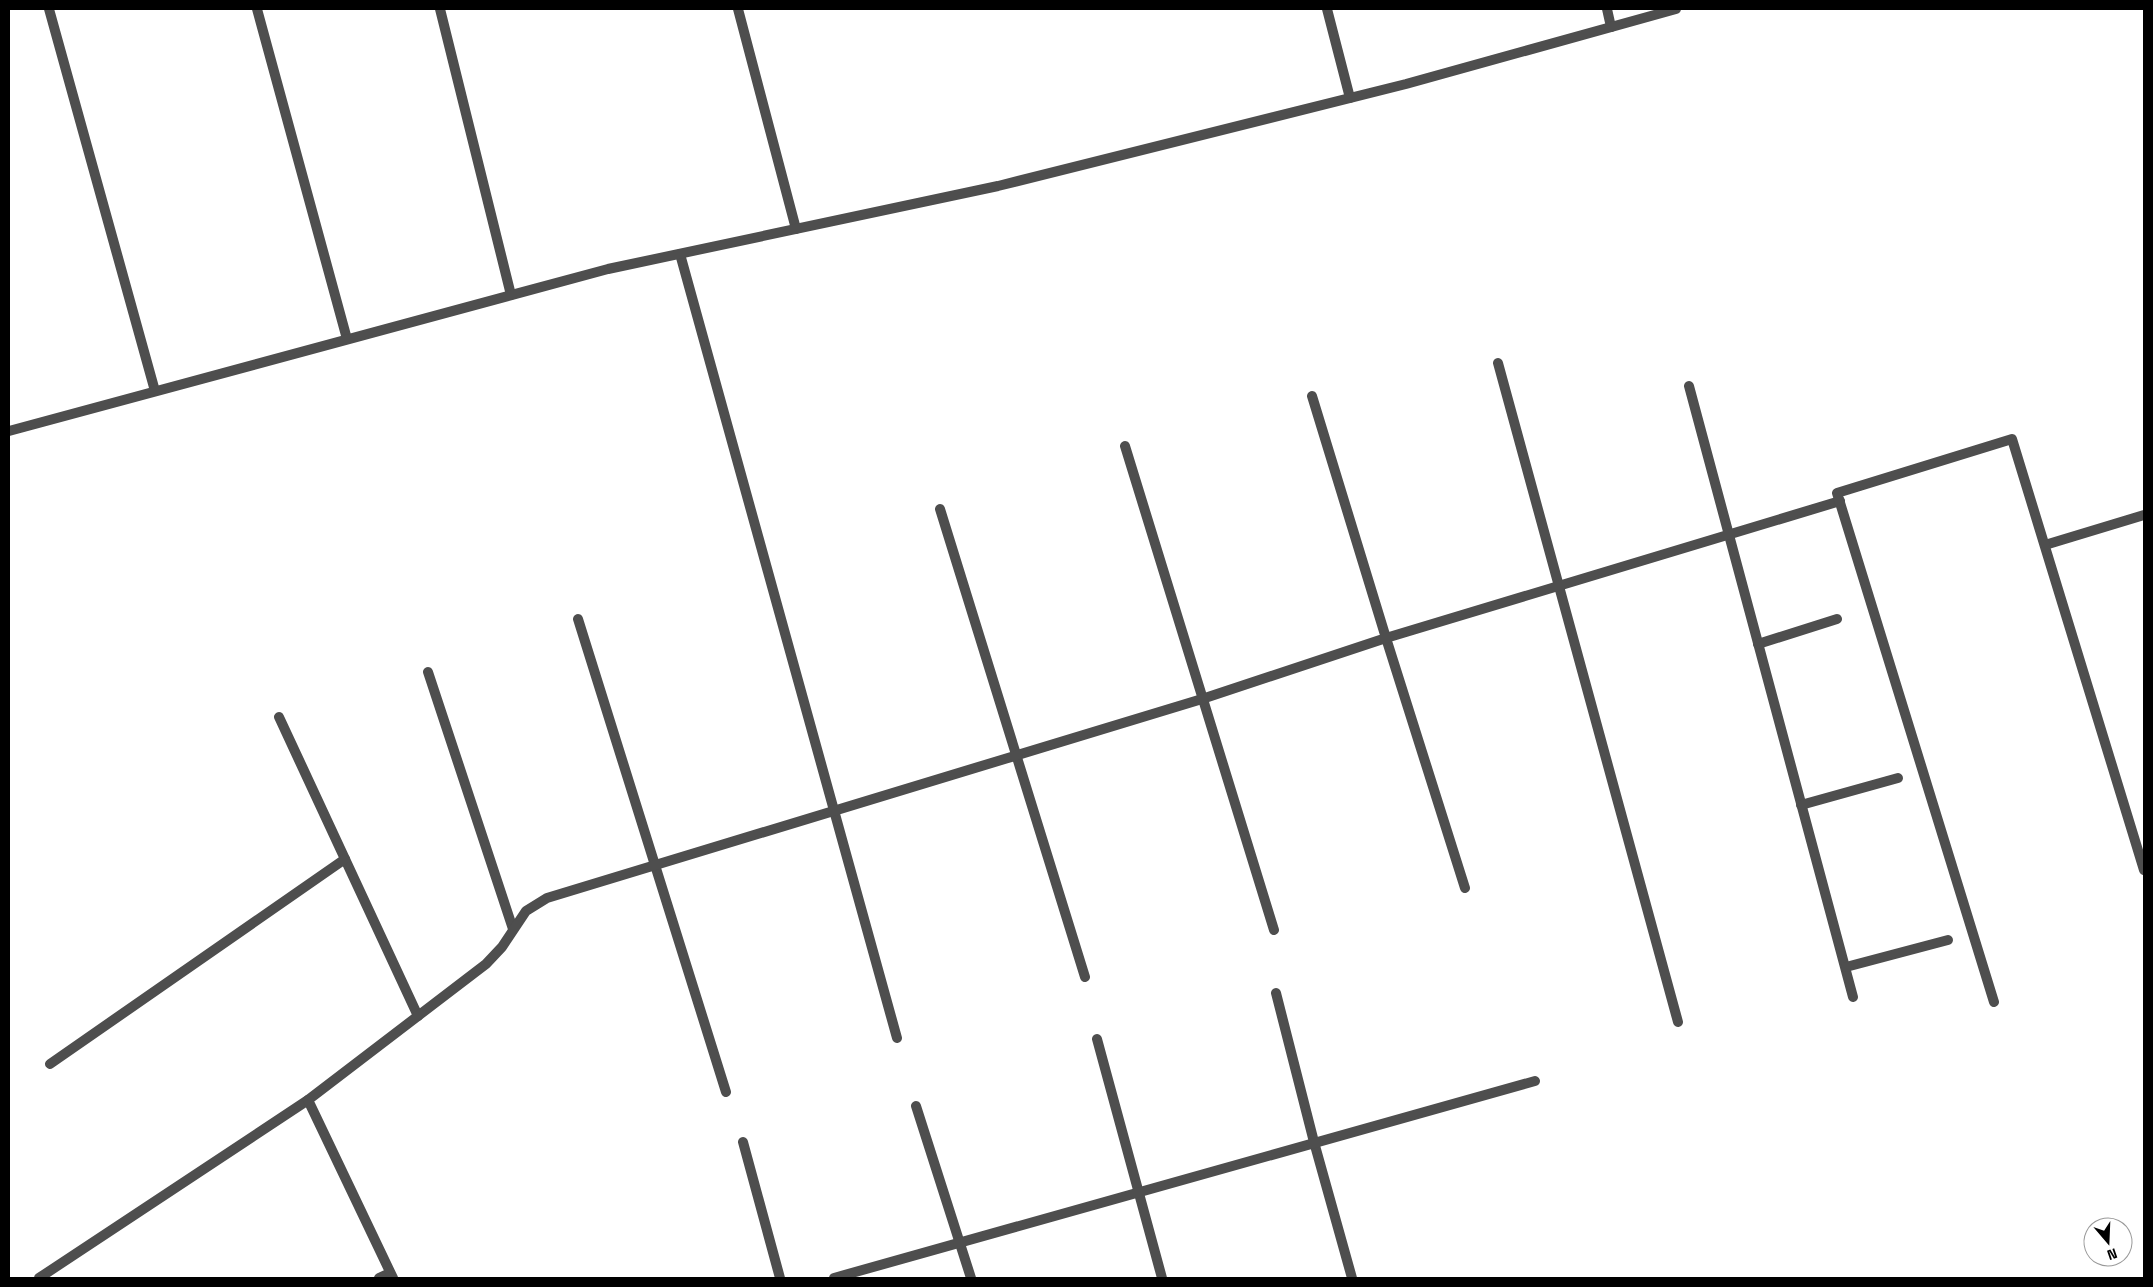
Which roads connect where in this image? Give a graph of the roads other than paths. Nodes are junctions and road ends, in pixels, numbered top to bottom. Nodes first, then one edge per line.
1 (49, 9) edge
2 (257, 9) edge
3 (440, 9) edge
4 (738, 9) edge
5 (1327, 9) edge
6 (1607, 9) edge
7 (1676, 9) edge
8 (1611, 27) junction
9 (1350, 98) junction
10 (796, 229) junction
11 (680, 254) junction
12 (511, 295) junction
13 (347, 339) junction
14 (1498, 363) dead end
15 (1689, 386) dead end
16 (155, 391) junction
17 (1312, 396) dead end
18 (9, 431) edge
19 (1125, 446) dead end
20 (1840, 502) junction
21 (940, 509) dead end
22 (2144, 515) edge
23 (1728, 535) junction
24 (2045, 545) junction
25 (1558, 586) junction
26 (578, 619) dead end
27 (1837, 620) dead end
28 (1386, 638) junction
29 (1758, 644) junction
30 (428, 672) dead end
31 (1202, 699) junction
32 (279, 717) dead end
33 (1018, 756) junction
34 (1898, 778) dead end
35 (1801, 805) junction
36 (835, 812) junction
37 (345, 859) junction
38 (654, 866) junction
39 (2144, 870) edge
40 (1464, 888) dead end
41 (513, 929) junction
42 (1274, 930) dead end
43 (1948, 940) dead end
44 (1846, 967) junction
45 (1086, 977) dead end
46 (1276, 993) dead end
47 (1853, 997) dead end
48 (1994, 1002) dead end
49 (418, 1016) junction
50 (1678, 1022) dead end
51 (898, 1038) dead end
52 (1097, 1039) dead end
53 (50, 1064) dead end
54 (1535, 1080) dead end
55 (726, 1092) dead end
56 (308, 1100) junction
57 (916, 1106) dead end
58 (742, 1142) dead end
59 (1314, 1142) junction
60 (1139, 1192) junction
61 (960, 1242) junction
62 (391, 1275) edge
63 (852, 1276) edge
64 (39, 1278) edge
65 (379, 1278) edge
66 (780, 1278) edge
67 (834, 1278) edge
68 (971, 1278) edge
69 (1162, 1278) edge
70 (1352, 1278) edge

1 - 16 street
2 - 13 street
3 - 12 street
4 - 10 street
5 - 9 street
6 - 8 street
7 - 8 street
8 - 9 street
9 - 10 street
10 - 11 street
11 - 12 street
11 - 36 street
12 - 13 street
13 - 16 street
14 - 25 street
15 - 23 street
16 - 18 street
17 - 28 street
19 - 31 street
20 - 23 street
20 - 24 street
20 - 48 street
21 - 33 street
22 - 24 street
23 - 25 street
23 - 29 street
24 - 39 street
25 - 28 street
25 - 50 street
26 - 38 street
27 - 29 street
28 - 31 street
28 - 40 street
29 - 35 street
30 - 41 street
31 - 33 street
31 - 42 street
32 - 37 street
33 - 36 street
33 - 45 street
34 - 35 street
35 - 44 street
36 - 38 street
36 - 51 street
37 - 49 street
37 - 53 street
38 - 41 street
38 - 55 street
41 - 49 street
43 - 44 street
44 - 47 street
46 - 59 street
49 - 56 street
52 - 60 street
54 - 59 street
56 - 62 street
56 - 64 street
57 - 61 street
58 - 66 street
59 - 60 street
59 - 70 street
60 - 61 street
60 - 69 street
61 - 63 street
61 - 68 street
62 - 65 street
63 - 67 street

